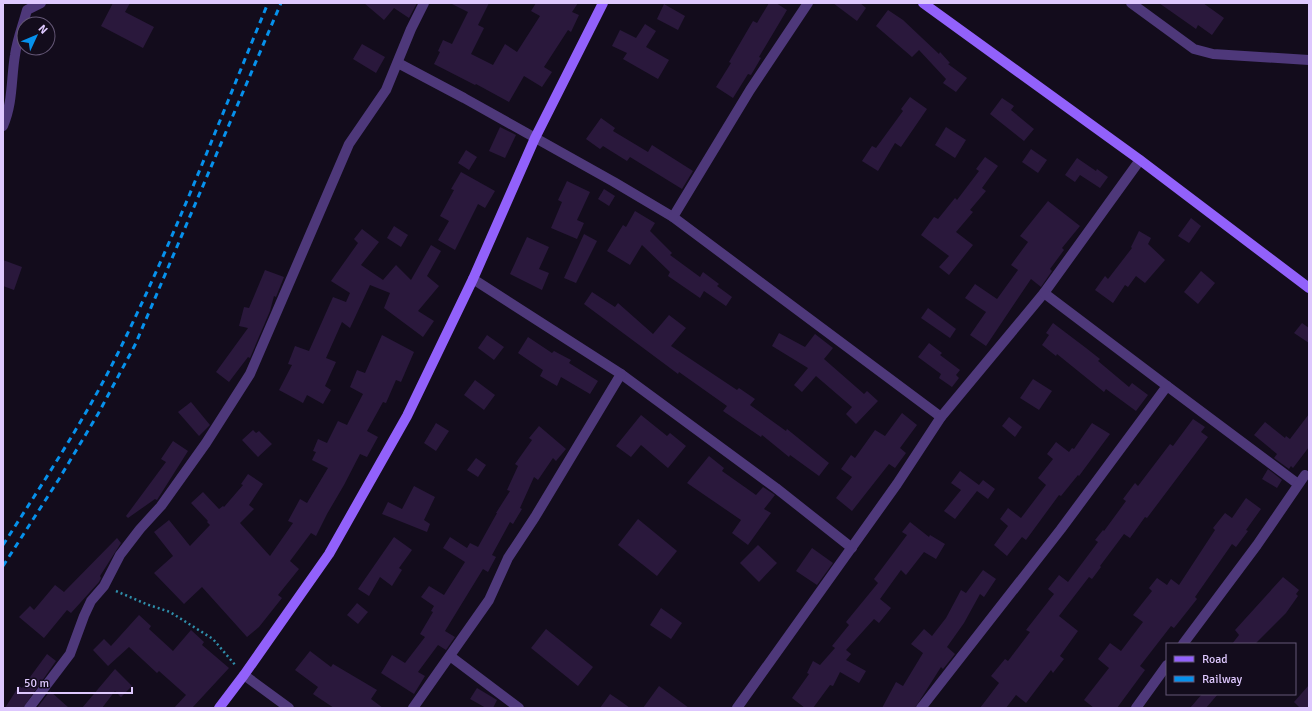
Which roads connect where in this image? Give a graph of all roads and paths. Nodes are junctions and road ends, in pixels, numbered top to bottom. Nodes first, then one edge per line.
1 (41, 3) edge
2 (424, 3) edge
3 (603, 3) edge
4 (808, 3) edge
5 (924, 3) edge
6 (1131, 3) edge
7 (29, 7) edge
8 (1309, 60) edge
9 (398, 63) junction
10 (3, 126) edge
11 (535, 138) junction
12 (1140, 160) junction
13 (673, 217) junction
14 (473, 279) junction
15 (1309, 288) edge
16 (1044, 293) junction
17 (621, 374) junction
18 (1167, 386) junction
19 (941, 417) junction
20 (1308, 474) edge
21 (1298, 484) junction
22 (852, 548) junction
23 (104, 586) junction
24 (1184, 643) edge
25 (450, 656) junction
26 (1166, 667) edge
27 (244, 675) junction
28 (740, 707) edge
29 (29, 708) edge
30 (219, 708) edge
31 (289, 708) edge
32 (412, 708) edge
33 (519, 708) edge
34 (922, 708) edge
35 (1136, 708) edge

1 - 7 street
2 - 9 street
3 - 11 street
4 - 13 street
5 - 12 street
6 - 8 street
7 - 10 street
9 - 11 street
9 - 23 street
11 - 13 street
11 - 14 street
12 - 15 street
12 - 16 street
13 - 19 street
14 - 17 street
14 - 27 street
16 - 18 street
16 - 19 street
17 - 22 street
17 - 25 street
18 - 21 street
18 - 34 street
19 - 22 street
20 - 21 street
21 - 24 street
22 - 28 street
23 - 27 path
23 - 29 street
25 - 32 street
25 - 33 street
26 - 35 street
27 - 30 street
27 - 31 street

